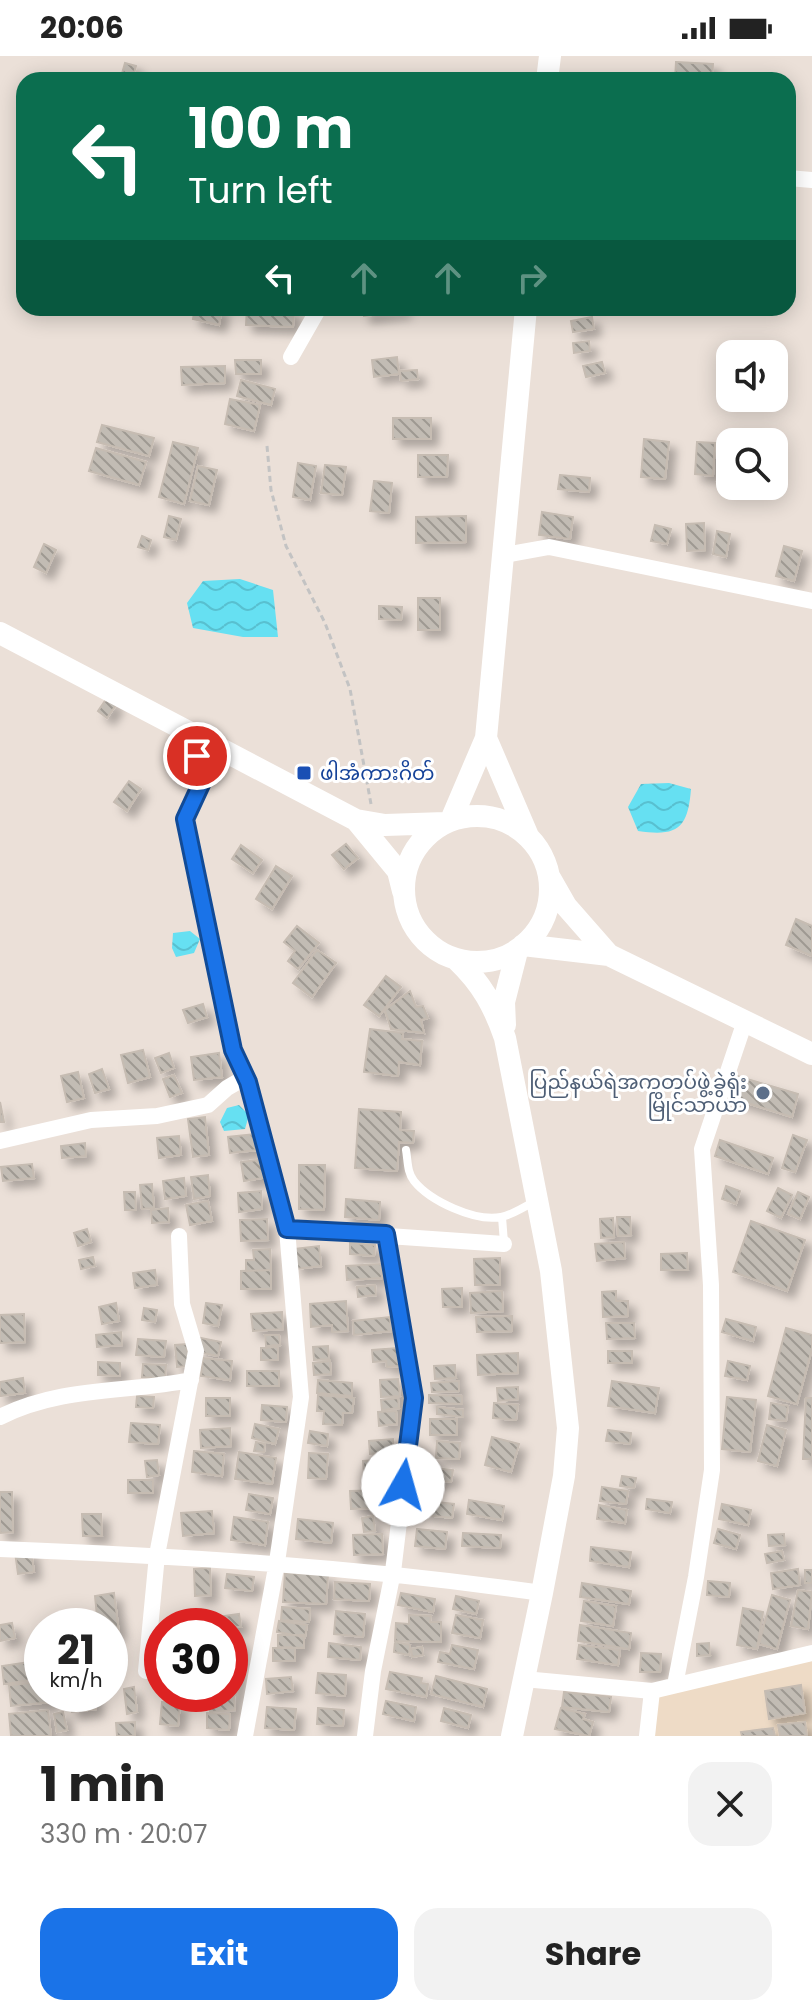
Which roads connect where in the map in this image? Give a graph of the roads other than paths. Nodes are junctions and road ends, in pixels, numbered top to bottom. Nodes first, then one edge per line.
1 (314, 316) edge
2 (525, 316) edge
3 (291, 357) dead end
4 (505, 555) junction
5 (812, 601) edge
6 (0, 633) edge
7 (190, 733) junction
8 (486, 738) junction
9 (448, 821) junction
10 (365, 822) junction
11 (528, 836) junction
12 (550, 878) junction
13 (404, 895) junction
14 (520, 948) junction
15 (609, 955) junction
16 (457, 960) junction
17 (744, 1024) junction
18 (505, 1038) junction
19 (812, 1054) edge
20 (246, 1077) junction
21 (0, 1141) edge
22 (406, 1150) dead end
23 (537, 1201) junction
24 (502, 1217) junction
25 (287, 1229) junction
26 (386, 1234) junction
27 (179, 1236) dead end
28 (504, 1244) joint
29 (191, 1380) junction
30 (0, 1417) edge
31 (0, 1549) edge
32 (157, 1555) junction
33 (277, 1562) junction
34 (393, 1572) junction
35 (542, 1593) junction
36 (152, 1608) edge
37 (812, 1653) edge
38 (524, 1679) junction
39 (675, 1685) junction
40 (652, 1691) junction
41 (245, 1736) edge
42 (365, 1736) edge
43 (512, 1736) edge
44 (647, 1736) edge

1 - 3 street
2 - 4 main road
4 - 5 street
4 - 8 main road
6 - 7 main road
7 - 10 main road
7 - 20 street
8 - 9 main road
8 - 11 main road
9 - 10 main road
9 - 11 main road
9 - 13 main road
10 - 13 main road
11 - 12 main road
12 - 14 main road
12 - 15 main road
13 - 16 main road
14 - 15 main road
14 - 16 main road
14 - 18 main road
15 - 17 main road
16 - 18 main road
17 - 19 main road
17 - 39 street
18 - 23 main road
20 - 21 street
20 - 25 street
22 - 24 lane
23 - 24 lane
23 - 35 main road
24 - 28 lane
25 - 26 street
25 - 33 street
26 - 28 street
26 - 34 street
27 - 29 street
29 - 30 street
29 - 32 street
31 - 32 street
32 - 33 street
32 - 36 street
33 - 34 street
33 - 41 street
34 - 35 street
34 - 42 street
35 - 38 main road
37 - 39 street
38 - 40 street
38 - 43 main road
39 - 40 street
40 - 44 street

